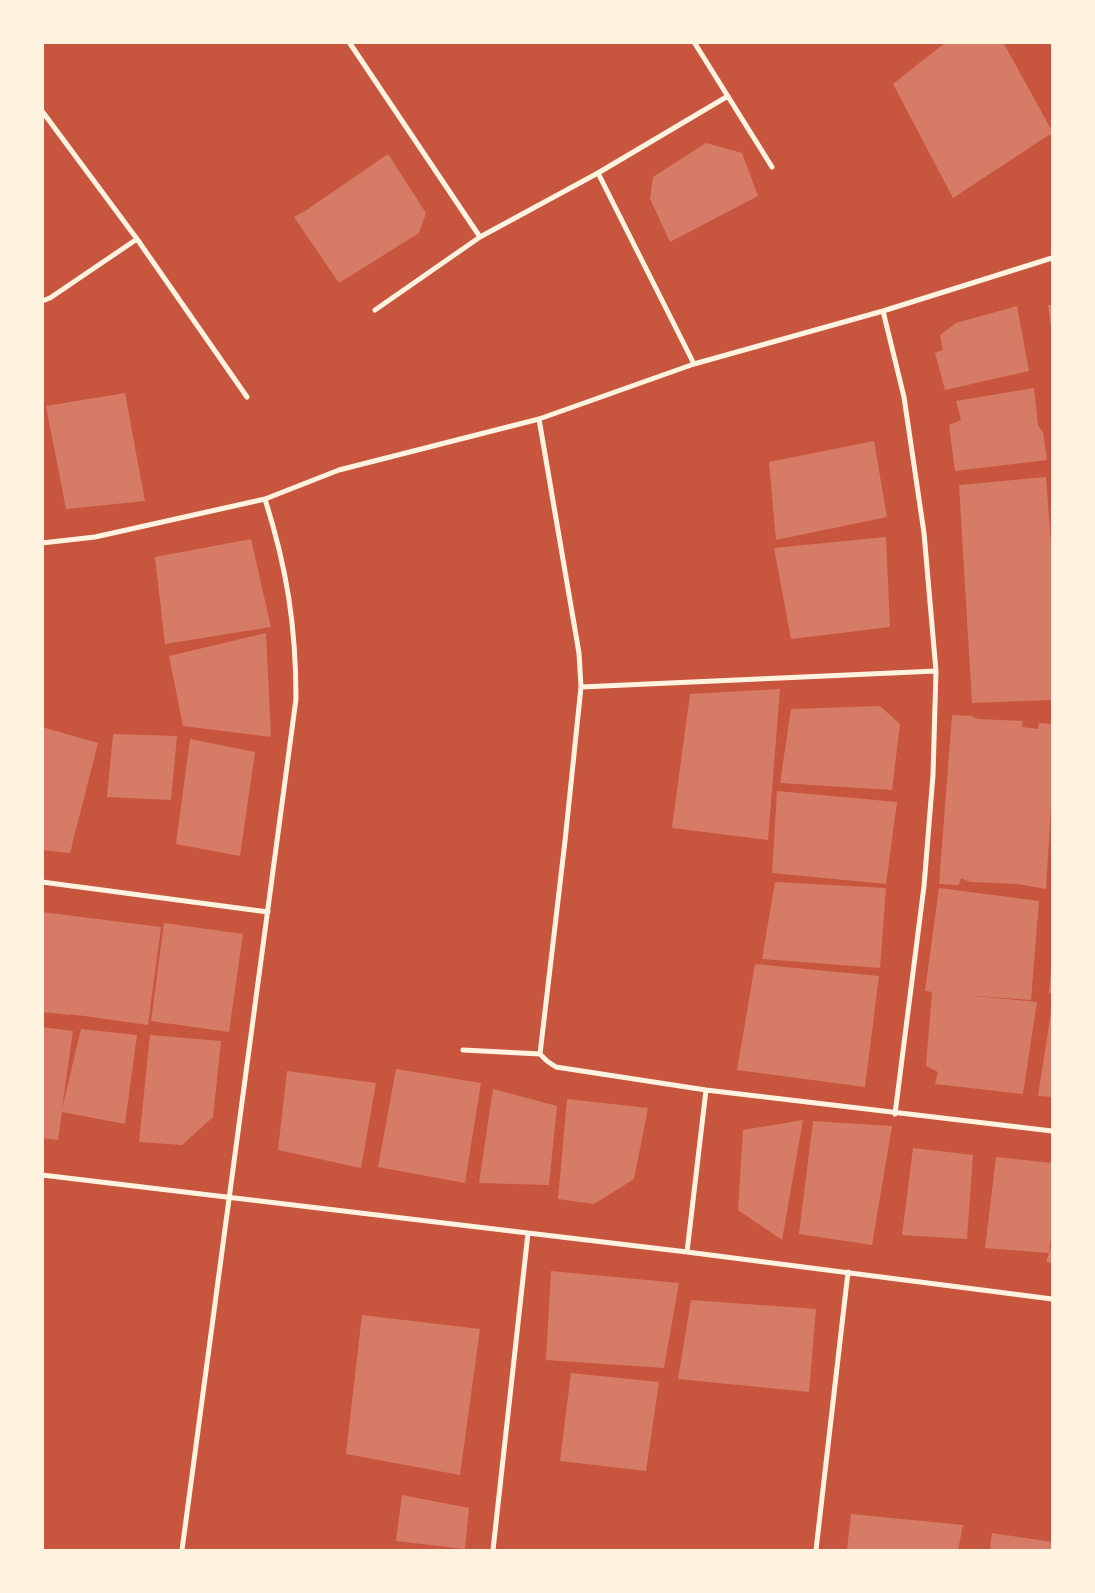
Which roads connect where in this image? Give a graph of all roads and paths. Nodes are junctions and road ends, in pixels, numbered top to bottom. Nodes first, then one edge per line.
1 (348, 42) edge
2 (694, 42) edge
3 (728, 96) junction
4 (42, 111) edge
5 (772, 167) dead end
6 (598, 173) junction
7 (480, 237) junction
8 (137, 238) junction
9 (1052, 258) edge
10 (42, 301) edge
11 (375, 310) dead end
12 (883, 311) junction
13 (694, 364) junction
14 (247, 397) dead end
15 (539, 419) junction
16 (265, 499) junction
17 (42, 543) edge
18 (936, 671) junction
19 (581, 687) junction
20 (42, 882) edge
21 (268, 912) junction
22 (463, 1050) dead end
23 (540, 1054) junction
24 (706, 1090) junction
25 (895, 1114) junction
26 (1052, 1131) edge
27 (42, 1176) edge
28 (230, 1198) junction
29 (528, 1233) junction
30 (687, 1252) junction
31 (848, 1272) junction
32 (1052, 1299) edge
33 (182, 1550) edge
34 (493, 1550) edge
35 (816, 1550) edge

1 - 7 street
2 - 3 street
3 - 5 street
3 - 6 street
4 - 8 street
6 - 7 street
6 - 13 street
7 - 11 street
8 - 10 street
8 - 14 street
9 - 12 street
12 - 13 street
12 - 18 street
13 - 15 street
15 - 16 street
15 - 19 street
16 - 17 street
16 - 21 street
18 - 19 street
18 - 25 street
19 - 23 street
20 - 21 street
21 - 28 street
22 - 23 street
23 - 24 street
24 - 25 street
24 - 30 street
25 - 26 street
27 - 28 street
28 - 29 street
28 - 33 street
29 - 30 street
29 - 34 street
30 - 31 street
31 - 32 street
31 - 35 street

